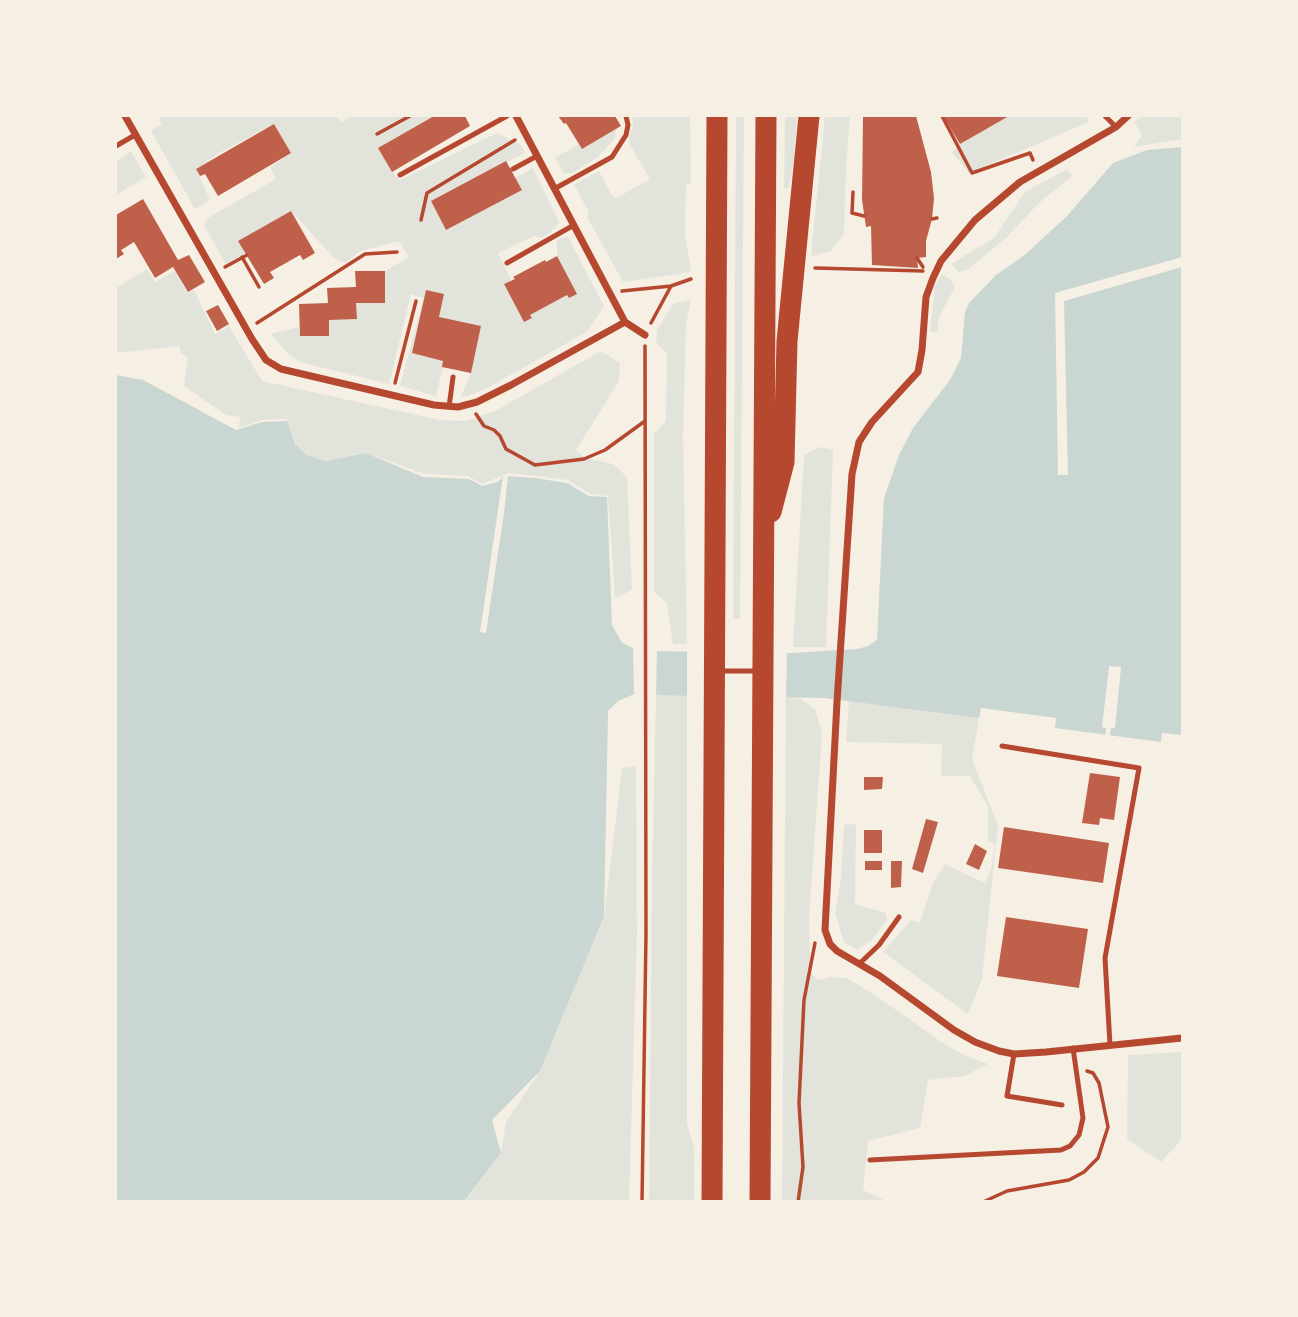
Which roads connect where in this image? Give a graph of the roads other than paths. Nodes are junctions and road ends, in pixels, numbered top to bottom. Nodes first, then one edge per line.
1 (135, 116) edge
2 (507, 116) edge
3 (516, 116) edge
4 (626, 116) edge
5 (717, 116) edge
6 (766, 116) edge
7 (808, 116) edge
8 (1105, 116) edge
9 (1128, 116) edge
10 (126, 118) edge
11 (1116, 127) junction
12 (135, 135) junction
13 (116, 146) edge
14 (537, 156) junction
15 (513, 169) dead end
16 (400, 175) dead end
17 (554, 189) junction
18 (574, 225) junction
19 (507, 262) dead end
20 (625, 322) junction
21 (645, 335) road end
22 (453, 377) dead end
23 (449, 407) junction
24 (763, 548) junction
25 (714, 671) junction
26 (762, 671) junction
27 (1002, 746) dead end
28 (899, 917) dead end
29 (859, 964) junction
30 (1182, 1038) edge
31 (1110, 1045) junction
32 (1073, 1048) junction
33 (1014, 1054) junction
34 (1062, 1105) dead end
35 (870, 1160) dead end
36 (712, 1202) edge
37 (760, 1202) edge

1 - 10 lane
2 - 16 lane
3 - 14 street
4 - 17 lane
5 - 25 highway
6 - 24 highway
7 - 24 highway
8 - 11 lane
9 - 11 street
10 - 12 street
11 - 29 street
12 - 13 lane
12 - 23 street
14 - 15 lane
14 - 17 street
17 - 18 street
18 - 19 lane
18 - 20 street
20 - 21 street
20 - 23 street
22 - 23 lane
24 - 26 highway
25 - 26 lane
25 - 36 highway
26 - 37 highway
27 - 31 lane
28 - 29 lane
29 - 33 street
30 - 31 street
31 - 32 street
32 - 33 street
32 - 35 lane
33 - 34 lane

